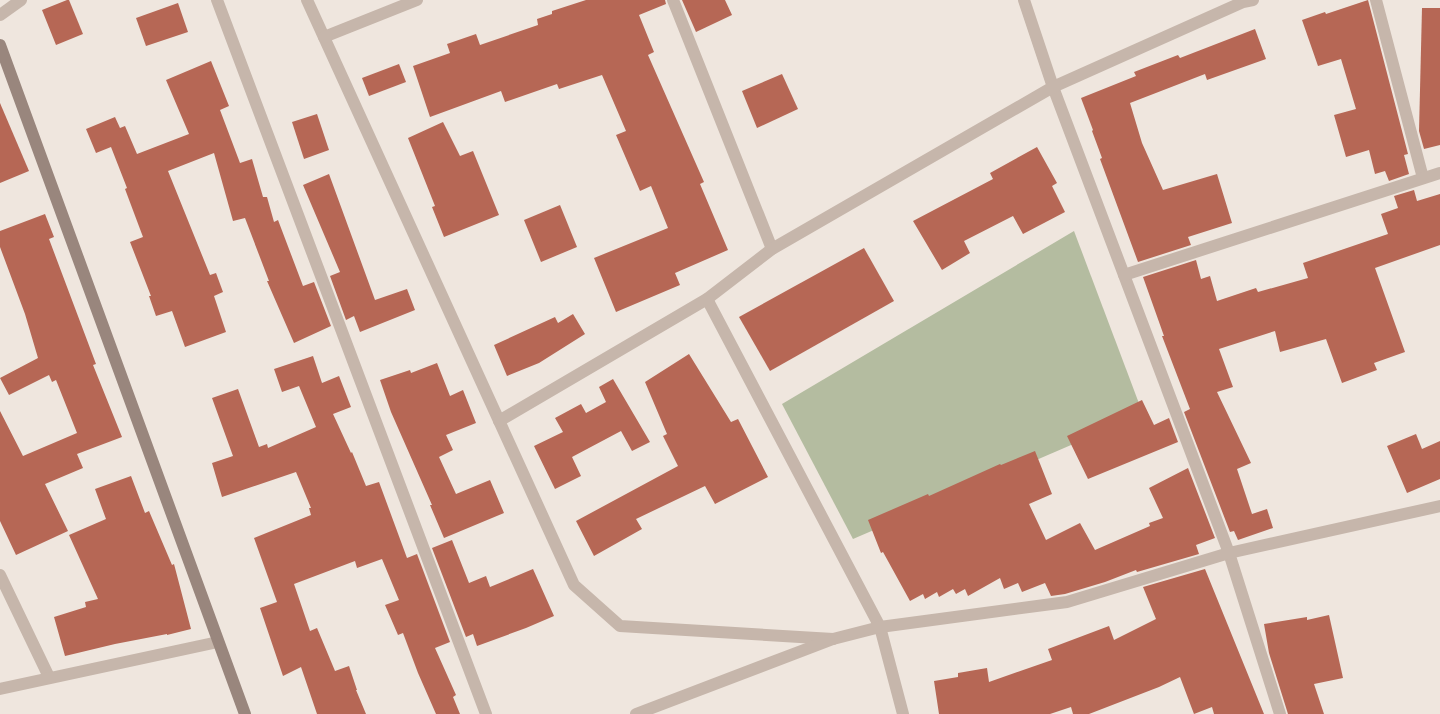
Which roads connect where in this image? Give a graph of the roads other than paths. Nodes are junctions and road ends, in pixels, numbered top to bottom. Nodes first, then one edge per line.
1 (21, 0) edge
2 (217, 0) edge
3 (307, 0) edge
4 (417, 0) edge
5 (673, 0) edge
6 (1024, 0) edge
7 (1376, 0) edge
8 (1246, 1) edge
9 (0, 15) edge
10 (324, 37) junction
11 (0, 45) edge
12 (1053, 87) junction
13 (1440, 173) edge
14 (1424, 178) junction
15 (772, 249) junction
16 (1124, 275) junction
17 (707, 299) junction
18 (499, 421) junction
19 (1440, 506) edge
20 (1229, 553) junction
21 (0, 575) edge
22 (880, 627) junction
23 (833, 639) junction
24 (218, 642) junction
25 (49, 677) junction
26 (0, 689) edge
27 (245, 714) edge
28 (486, 714) edge
29 (636, 714) edge
30 (903, 714) edge
31 (1280, 714) edge

1 - 9 street
2 - 28 street
3 - 10 street
4 - 10 street
5 - 15 street
6 - 12 street
7 - 14 street
8 - 12 street
10 - 18 street
11 - 24 street
12 - 15 street
12 - 16 street
13 - 14 street
14 - 16 street
15 - 17 street
16 - 20 street
17 - 18 street
17 - 22 street
18 - 23 street
19 - 20 street
20 - 22 street
20 - 31 street
21 - 25 street
22 - 23 street
22 - 30 street
23 - 29 street
24 - 25 street
24 - 27 street
25 - 26 street

